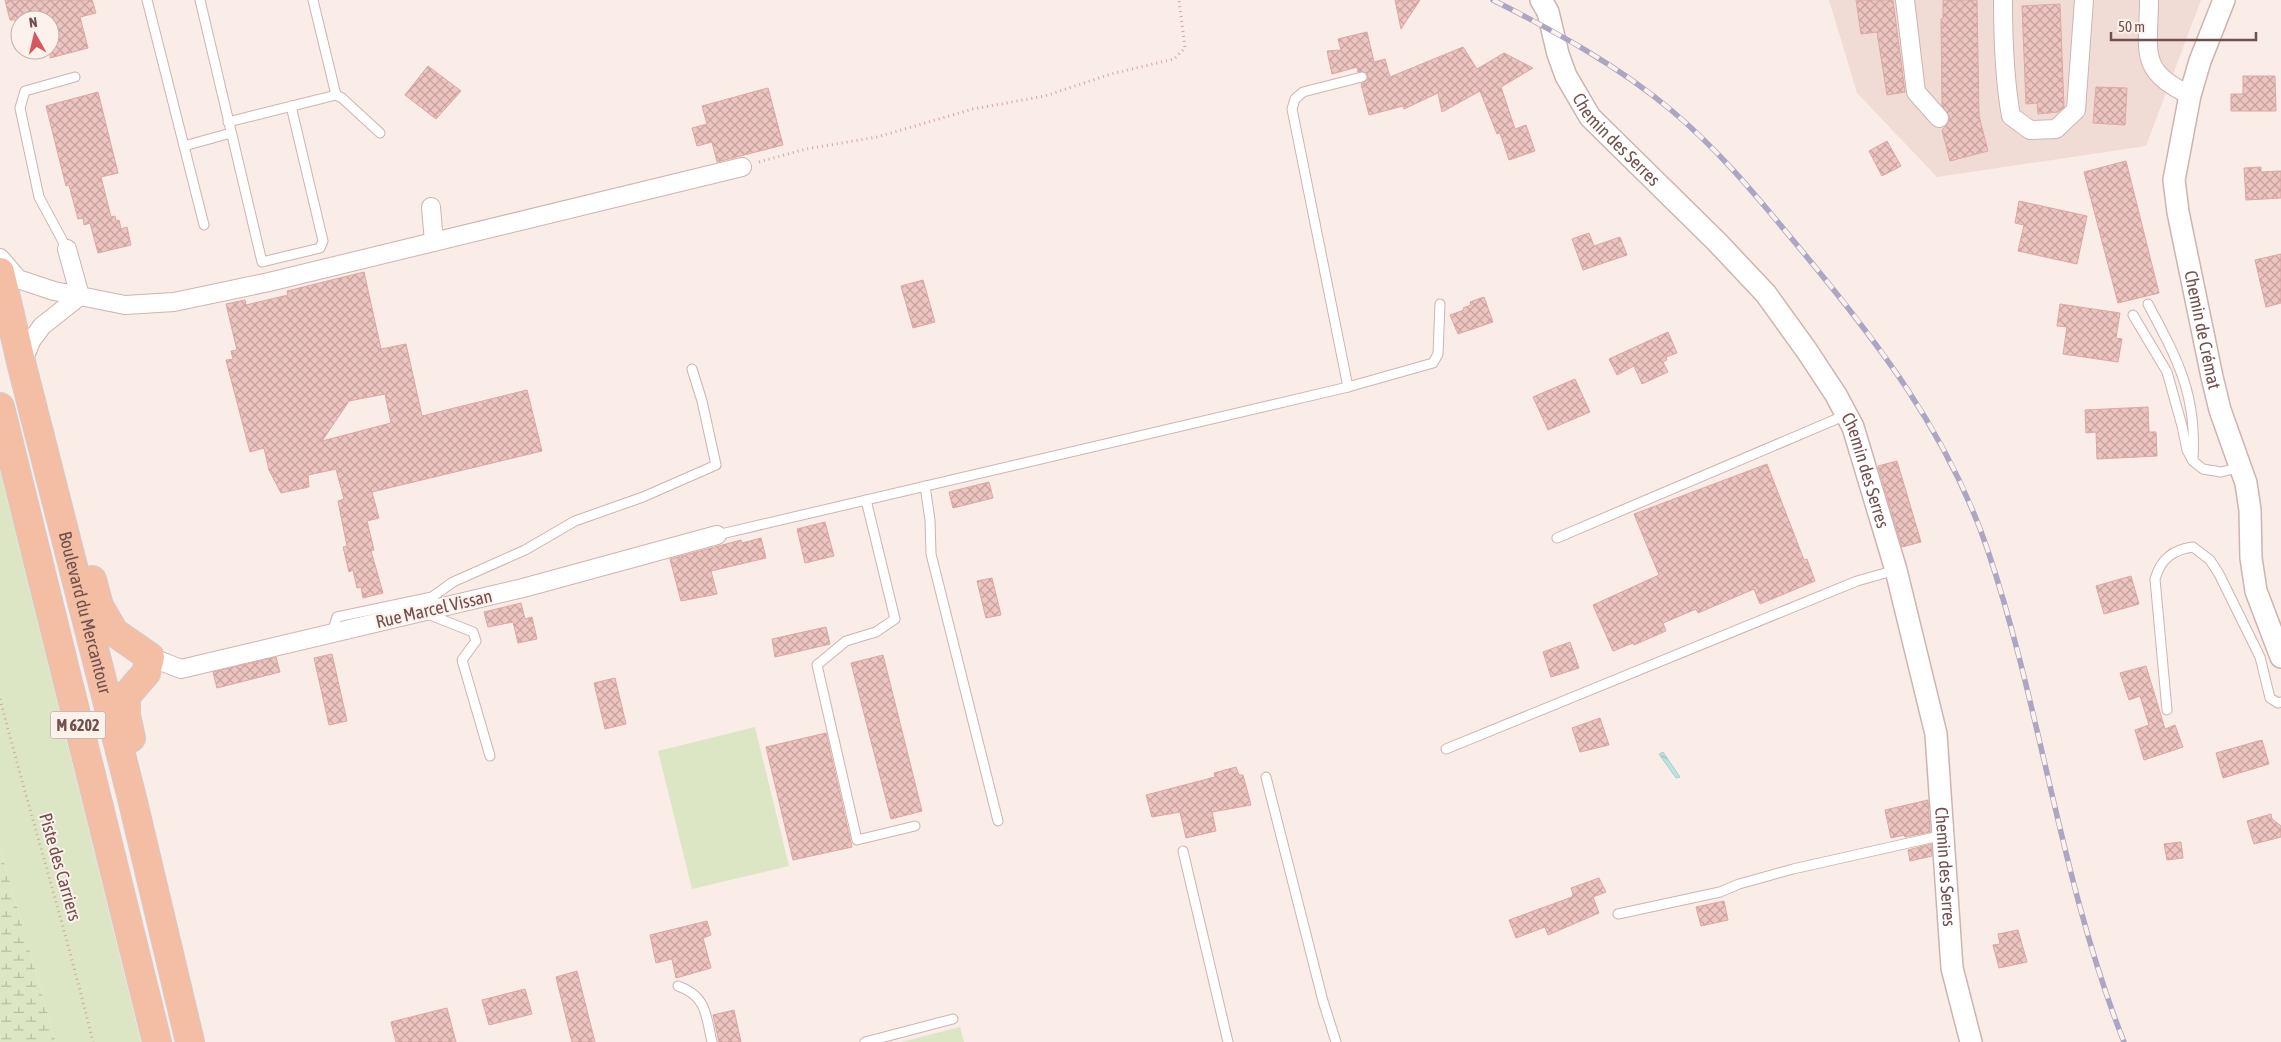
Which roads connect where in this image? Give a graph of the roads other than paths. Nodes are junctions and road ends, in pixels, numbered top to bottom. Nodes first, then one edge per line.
1 (147, 0) edge
2 (200, 0) edge
3 (313, 0) edge
4 (1541, 0) edge
5 (1905, 0) edge
6 (2003, 0) edge
7 (2084, 0) edge
8 (2149, 0) edge
9 (2224, 0) edge
10 (75, 77) dead end
11 (1362, 77) dead end
12 (336, 95) junction
13 (2190, 95) junction
14 (290, 106) junction
15 (1939, 118) dead end
16 (228, 122) junction
17 (231, 133) junction
18 (380, 133) dead end
19 (184, 146) junction
20 (742, 167) road end
21 (431, 207) dead end
22 (204, 225) dead end
23 (434, 242) junction
24 (67, 249) joint
25 (0, 258) edge
26 (0, 272) edge
27 (80, 296) junction
28 (1440, 304) dead end
29 (2148, 304) dead end
30 (2133, 315) dead end
31 (22, 366) junction
32 (692, 369) dead end
33 (1348, 387) junction
34 (0, 407) edge
35 (1846, 415) junction
36 (2194, 461) junction
37 (2241, 467) junction
38 (925, 486) junction
39 (866, 500) junction
40 (61, 523) junction
41 (717, 535) joint
42 (1557, 538) dead end
43 (1896, 570) junction
44 (423, 612) junction
45 (332, 633) junction
46 (150, 657) junction
47 (2281, 657) edge
48 (2281, 702) edge
49 (2167, 710) dead end
50 (1446, 749) dead end
51 (490, 756) dead end
52 (1266, 777) dead end
53 (132, 798) junction
54 (998, 821) dead end
55 (915, 826) dead end
56 (1944, 835) junction
57 (1183, 851) dead end
58 (1618, 914) dead end
59 (678, 986) dead end
60 (953, 1019) dead end
61 (157, 1042) edge
62 (190, 1042) edge
63 (712, 1042) edge
64 (865, 1042) edge
65 (1228, 1042) edge
66 (1336, 1042) edge
67 (1970, 1042) edge

1 - 19 lane
2 - 16 lane
3 - 12 lane
4 - 35 street, Chemin des Serres
5 - 15 street
6 - 7 street
8 - 13 street
9 - 13 street, Chemin de Crémat
10 - 24 lane
11 - 33 lane
12 - 14 lane
12 - 18 lane
13 - 37 street, Chemin de Crémat
14 - 16 lane
14 - 17 lane
16 - 17 lane
17 - 19 lane
19 - 22 lane
20 - 23 street
21 - 23 street
23 - 27 street
24 - 27 street
25 - 27 street
26 - 31 main road, Boulevard du Mercantour / M 6202
27 - 31 street
28 - 33 lane
29 - 36 lane
30 - 36 lane
31 - 40 main road, Boulevard du Mercantour / M 6202
32 - 45 lane
33 - 38 lane
34 - 61 main road, Boulevard du Mercantour / M 6202
35 - 42 lane
35 - 43 street, Chemin des Serres
36 - 37 lane
37 - 47 street, Chemin de Crémat
38 - 39 lane
38 - 54 lane
39 - 41 lane
39 - 55 lane
40 - 46 main road
40 - 53 main road, Boulevard du Mercantour / M 6202
41 - 44 street, Rue Marcel Vissan
43 - 50 lane
43 - 56 street, Chemin des Serres
44 - 45 street, Rue Marcel Vissan
44 - 51 lane
45 - 46 street, Rue Marcel Vissan
46 - 53 main road
48 - 49 lane
52 - 66 lane
53 - 62 main road, Boulevard du Mercantour / M 6202
56 - 58 lane
56 - 67 street, Chemin des Serres
57 - 65 lane
59 - 63 lane
60 - 64 lane

